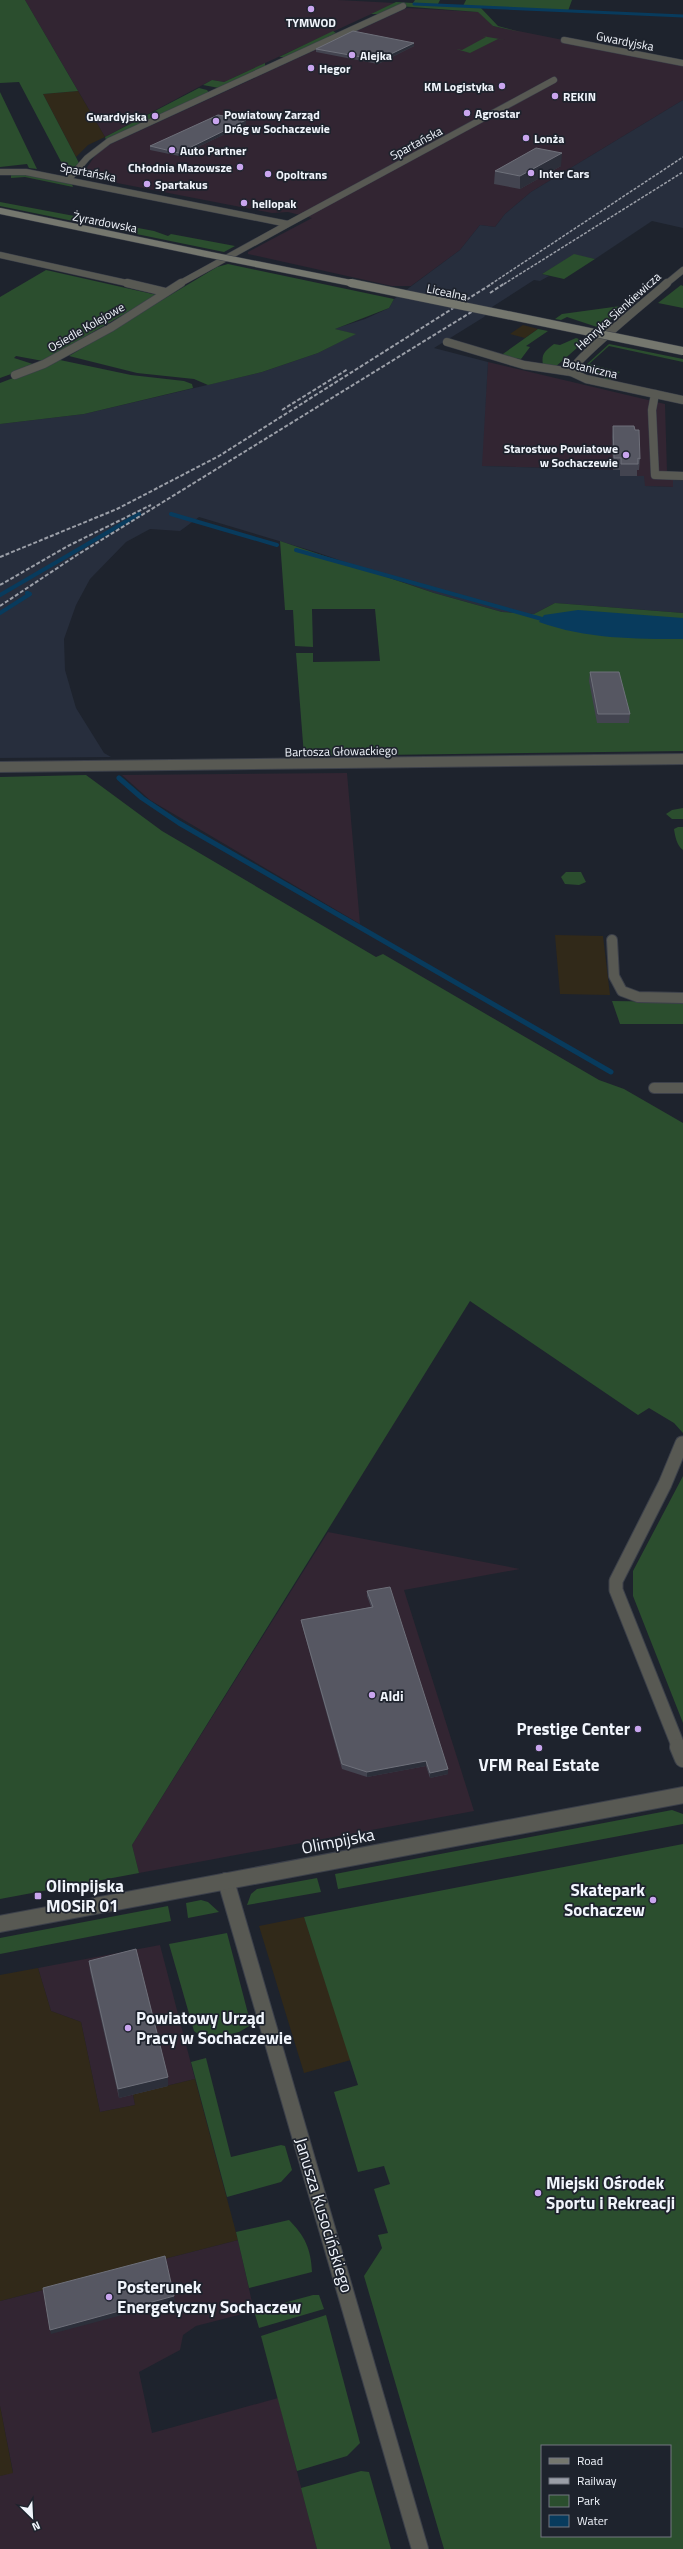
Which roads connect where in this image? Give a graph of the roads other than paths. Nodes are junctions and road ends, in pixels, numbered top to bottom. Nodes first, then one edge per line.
1 (403, 6) dead end
2 (564, 40) dead end
3 (683, 63) edge
4 (554, 80) dead end
5 (0, 172) edge
6 (68, 180) junction
7 (0, 211) edge
8 (288, 224) junction
9 (206, 254) joint
10 (0, 255) edge
11 (219, 262) joint
12 (683, 270) edge
13 (165, 292) junction
14 (609, 334) junction
15 (447, 342) dead end
16 (683, 350) edge
17 (571, 372) junction
18 (15, 375) dead end
19 (655, 394) junction
20 (683, 400) edge
21 (683, 476) edge
22 (683, 759) edge
23 (0, 767) edge
24 (612, 940) dead end
25 (683, 998) edge
26 (654, 1088) dead end
27 (683, 1088) edge
28 (682, 1443) edge
29 (683, 1759) edge
30 (683, 1795) edge
31 (226, 1881) junction
32 (0, 1924) edge
33 (420, 2549) edge

1 - 6 street
2 - 3 street, Gwardyjska
4 - 8 street, Spartańska
5 - 6 street, Spartańska
6 - 8 street, Spartańska
7 - 9 main road, Żyrardowska
8 - 11 street, Spartańska
9 - 16 main road, Licealna, bridge
10 - 13 street, Osiedle Kolejowe
11 - 13 street, Osiedle Kolejowe
12 - 14 street, Henryka Sienkiewicza
13 - 18 street, Osiedle Kolejowe
14 - 16 street, Licealna
14 - 17 street, Henryka Sienkiewicza
15 - 17 street, Botaniczna
17 - 19 street, Botaniczna
19 - 20 street, Botaniczna
19 - 21 street
22 - 23 street, Bartosza Głowackiego
24 - 25 street
26 - 27 street
28 - 29 street
30 - 31 street, Olimpijska
31 - 32 street, Olimpijska
31 - 33 street, Janusza Kusocińskiego

